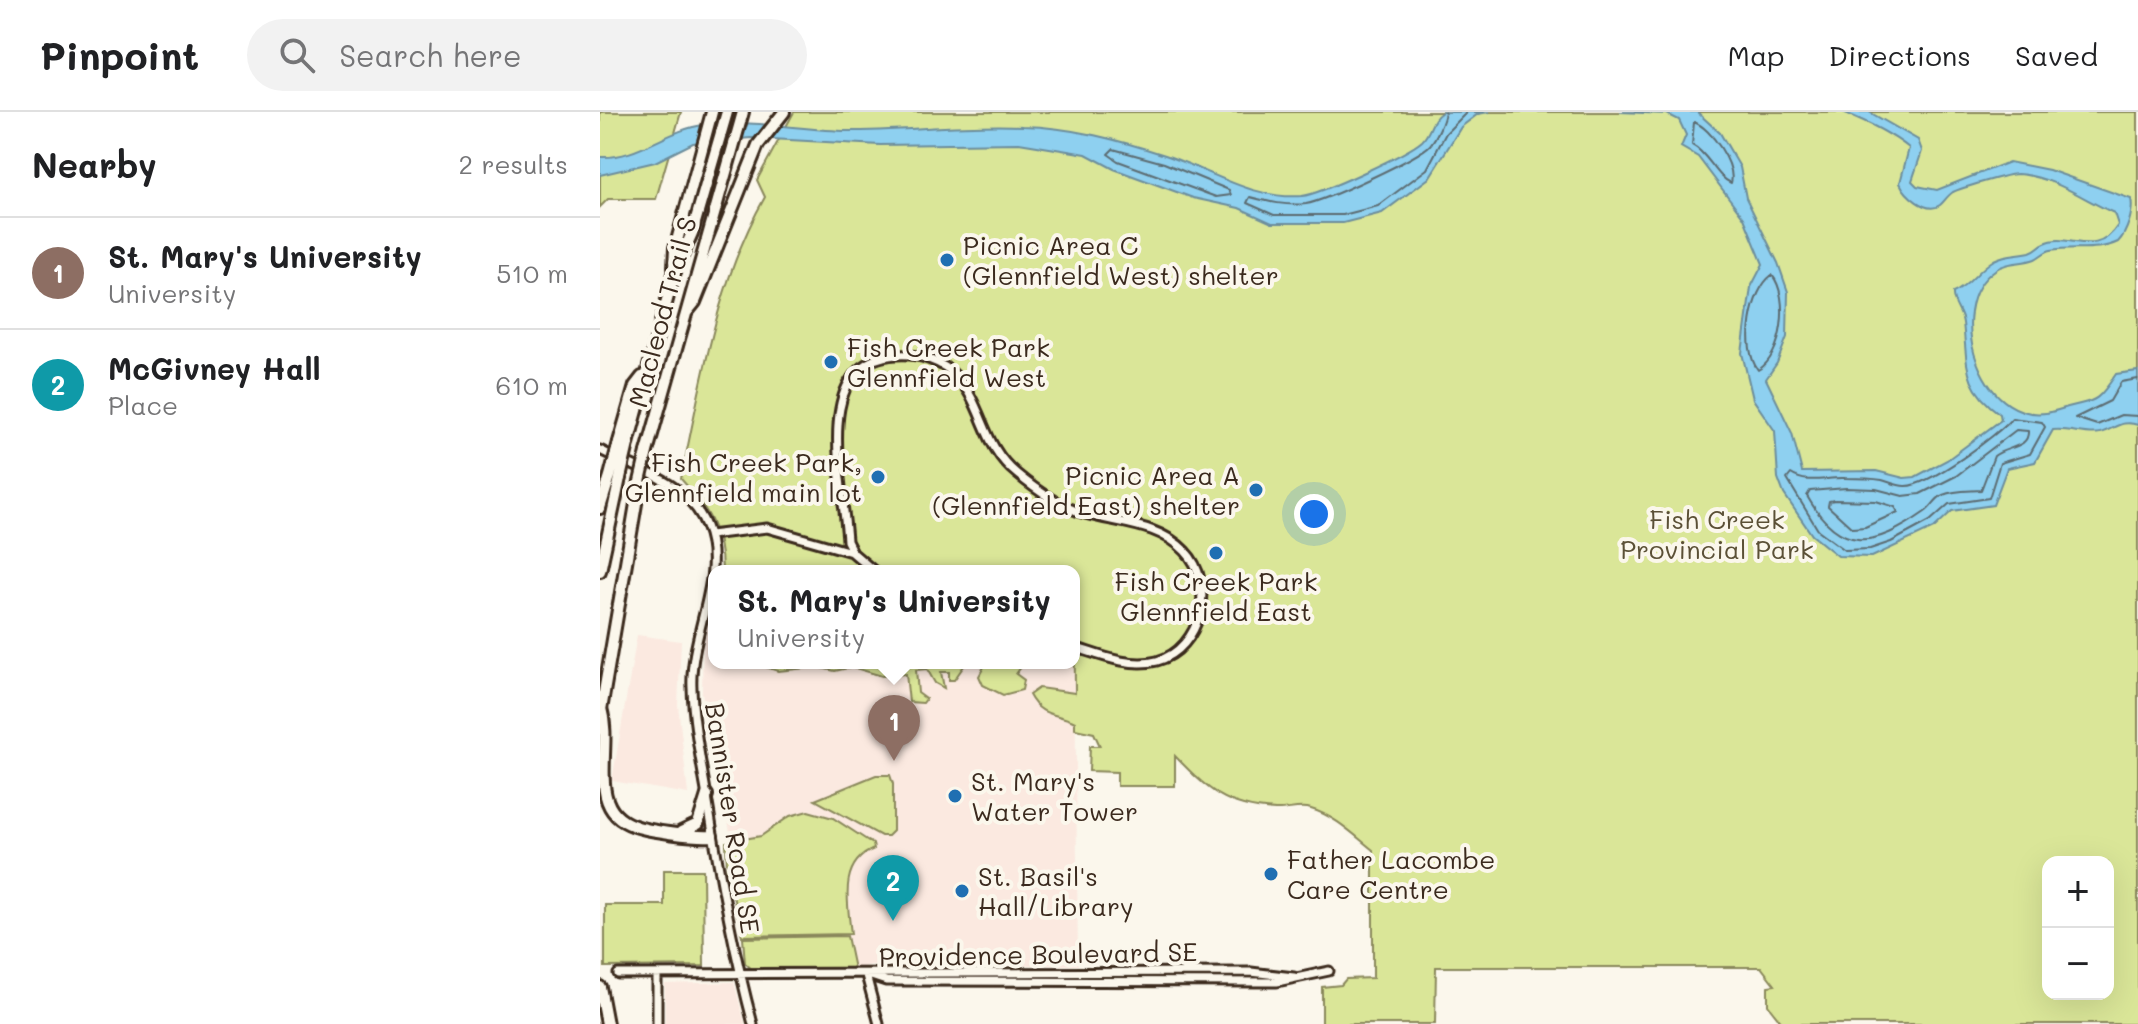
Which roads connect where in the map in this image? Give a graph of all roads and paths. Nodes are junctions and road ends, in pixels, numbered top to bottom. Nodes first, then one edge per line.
1 (712, 112) edge
2 (727, 112) edge
3 (743, 112) edge
4 (784, 112) edge
5 (674, 274) junction
6 (683, 317) junction
7 (600, 453) edge
8 (615, 477) junction
9 (600, 508) edge
10 (846, 525) junction
11 (710, 535) junction
12 (822, 543) junction
13 (853, 553) junction
14 (712, 565) edge
15 (867, 565) edge
16 (600, 571) edge
17 (708, 590) edge
18 (1080, 649) edge
19 (601, 708) edge
20 (600, 716) edge
21 (707, 795) junction
22 (669, 833) junction
23 (712, 836) junction
24 (1329, 971) dead end
25 (618, 974) dead end
26 (657, 975) junction
27 (866, 975) junction
28 (740, 976) junction
29 (600, 987) edge
30 (607, 1024) edge
31 (657, 1024) edge
32 (753, 1024) edge
33 (879, 1024) edge

1 - 5 highway
2 - 5 highway, Macleod Trail S
3 - 6 highway, Macleod Trail S
4 - 6 highway
5 - 8 highway, Macleod Trail S, bridge
6 - 19 highway, Macleod Trail S, bridge
7 - 11 street, Bannister Road SE
8 - 9 highway
8 - 16 highway, Macleod Trail S
10 - 12 street
10 - 13 street
10 - 18 street
11 - 12 street
11 - 14 street, Bannister Road SE
12 - 13 street
13 - 15 street
17 - 21 street, Bannister Road SE
19 - 20 highway, Macleod Trail S
19 - 22 highway
21 - 22 highway
21 - 23 street, Bannister Road SE
22 - 23 highway
23 - 28 street, Bannister Road SE
24 - 27 street, Providence Boulevard SE
25 - 26 street, Providence Boulevard SE
26 - 28 street, Providence Boulevard SE
26 - 31 street
27 - 28 street, Providence Boulevard SE
27 - 33 street
28 - 32 street, Bannister Road SE
29 - 30 highway

